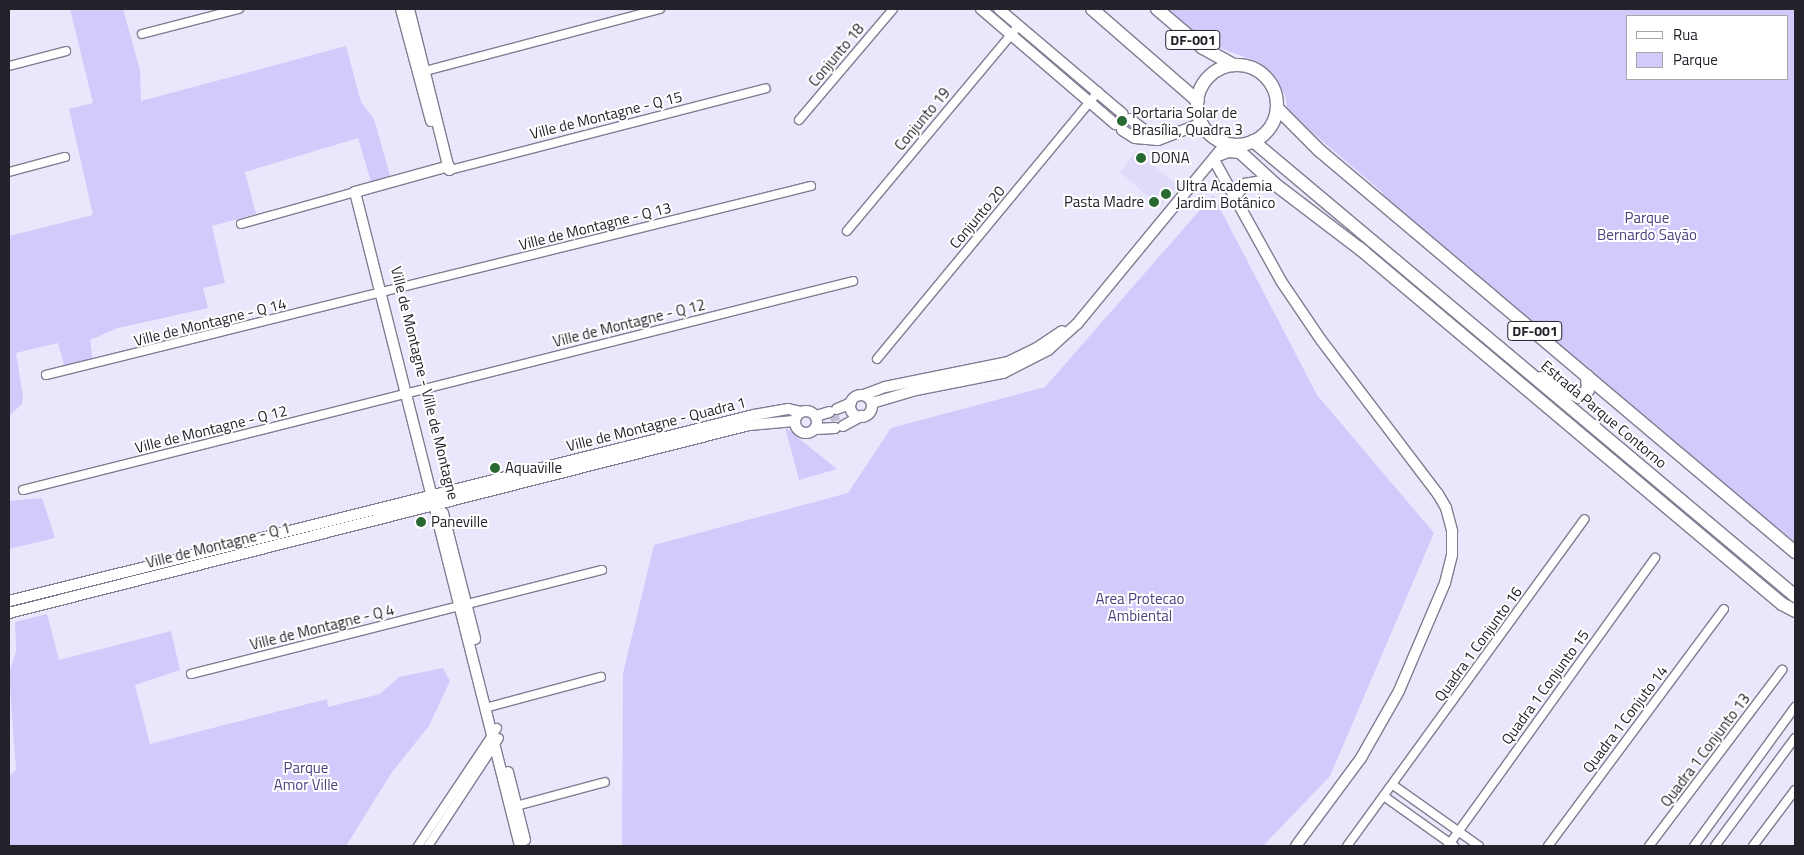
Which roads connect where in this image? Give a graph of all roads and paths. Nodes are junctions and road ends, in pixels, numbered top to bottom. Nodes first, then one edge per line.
1 (239, 9) edge
2 (401, 9) edge
3 (409, 9) edge
4 (660, 9) edge
5 (893, 9) edge
6 (981, 9) edge
7 (999, 9) edge
8 (1092, 9) edge
9 (1157, 9) edge
10 (1019, 25) junction
11 (142, 34) dead end
12 (1011, 34) junction
13 (66, 51) dead end
14 (1234, 65) junction
15 (9, 66) edge
16 (422, 72) junction
17 (766, 88) dead end
18 (1098, 92) junction
19 (1198, 101) junction
20 (1090, 102) junction
21 (1277, 108) junction
22 (799, 120) dead end
23 (1202, 123) junction
24 (1158, 140) junction
25 (1253, 142) junction
26 (1226, 143) junction
27 (65, 157) dead end
28 (1216, 157) junction
29 (448, 168) junction
30 (9, 172) edge
31 (811, 186) dead end
32 (1276, 186) junction
33 (356, 193) junction
34 (1234, 199) junction
35 (241, 224) dead end
36 (848, 232) dead end
37 (1359, 248) junction
38 (853, 281) dead end
39 (1419, 282) junction
40 (383, 293) junction
41 (877, 360) dead end
42 (46, 376) dead end
43 (1587, 376) junction
44 (1536, 378) junction
45 (409, 393) junction
46 (868, 399) junction
47 (851, 406) junction
48 (798, 416) junction
49 (860, 416) junction
50 (816, 422) junction
51 (23, 490) dead end
52 (436, 499) junction
53 (1585, 519) dead end
54 (312, 525) junction
55 (315, 536) junction
56 (1795, 552) edge
57 (1655, 558) dead end
58 (602, 570) dead end
59 (117, 574) junction
60 (119, 586) junction
61 (1795, 596) edge
62 (9, 601) edge
63 (463, 605) junction
64 (1724, 609) dead end
65 (1795, 611) edge
66 (9, 613) edge
67 (1782, 670) dead end
68 (191, 674) dead end
69 (601, 677) dead end
70 (488, 707) junction
71 (1795, 707) edge
72 (496, 736) junction
73 (1795, 738) edge
74 (605, 782) dead end
75 (1393, 784) junction
76 (1795, 790) edge
77 (1385, 797) junction
78 (514, 807) junction
79 (1458, 832) junction
80 (1451, 845) edge
81 (418, 846) edge
82 (428, 846) edge
83 (520, 846) edge
84 (526, 846) edge
85 (1296, 846) edge
86 (1347, 846) edge
87 (1479, 846) edge
88 (1548, 846) edge
89 (1649, 846) edge
90 (1694, 846) edge
91 (1715, 846) edge
92 (1753, 846) edge

1 - 11 street
2 - 16 street
3 - 16 street
4 - 16 street
5 - 22 street, Conjunto 18
6 - 12 street
7 - 10 street
8 - 19 main road, DF-001
9 - 14 main road, DF-001
10 - 12 street, Conjunto 19
10 - 18 street
12 - 20 street
12 - 36 street, Conjunto 19
13 - 15 street
14 - 19 main road, DF-001
14 - 21 main road, DF-001
16 - 29 street
17 - 29 street, Ville de Montagne - Q 15
18 - 20 street, Conjunto 20
18 - 24 street
19 - 23 main road
20 - 24 street
20 - 41 street, Conjunto 20
21 - 25 main road
21 - 43 main road, Estrada Parque Contorno / DF-001
23 - 24 street
23 - 26 main road
25 - 26 main road
25 - 39 main road, Estrada Parque Contorno / DF-001
26 - 28 street
27 - 30 street
28 - 32 main road
28 - 34 street
28 - 46 street
29 - 33 street
31 - 40 street, Ville de Montagne - Q 13
32 - 34 street
32 - 37 main road
33 - 35 street
33 - 40 street, Ville de Montagne - Ville de Montagne
34 - 85 street
37 - 39 main road
37 - 65 main road
38 - 45 street, Ville de Montagne - Q 12
39 - 44 main road, Estrada Parque Contorno / DF-001
40 - 42 street, Ville de Montagne - Q 14
40 - 45 street, Ville de Montagne - Ville de Montagne
43 - 44 main road
43 - 56 main road, Estrada Parque Contorno / DF-001
44 - 61 main road, Estrada Parque Contorno / DF-001
45 - 51 street, Ville de Montagne - Q 12
45 - 52 street, Ville de Montagne - Ville de Montagne
46 - 47 street
46 - 49 street
47 - 49 street
47 - 50 street
48 - 50 street
48 - 50 street
48 - 52 street, Ville de Montagne - Quadra 1
49 - 50 street
52 - 54 street, Ville de Montagne - Q 1
52 - 55 street, Ville de Montagne - Q 1
52 - 63 street, Ville de Montagne - Ville de Montagne
53 - 75 street, Quadra 1 Conjunto 16
54 - 55 street
54 - 59 street, Ville de Montagne - Q 1
55 - 60 street, Ville de Montagne - Q 1
57 - 79 street, Quadra 1 Conjunto 15
58 - 63 street, Ville de Montagne - Q 4
59 - 60 street
59 - 62 street, Ville de Montagne - Q 1
60 - 66 street, Ville de Montagne - Q 1
63 - 68 street, Ville de Montagne - Q 4
63 - 70 street, Ville de Montagne - Ville de Montagne
64 - 88 street, Quadra 1 Conjuto 14
67 - 89 street, Quadra 1 Conjunto 13
69 - 70 street
70 - 72 street, Ville de Montagne - Ville de Montagne
71 - 90 street
72 - 78 street, Ville de Montagne - Ville de Montagne
72 - 81 street
72 - 82 street
73 - 91 street
74 - 78 street
75 - 77 street, Quadra 1 Conjunto 16
75 - 79 street
76 - 92 street
77 - 80 street
77 - 86 street, Quadra 1 Conjunto 16
78 - 83 street, Ville de Montagne - Ville de Montagne
78 - 84 street, Ville de Montagne - Ville de Montagne
79 - 80 street, Quadra 1 Conjunto 15
79 - 87 street

